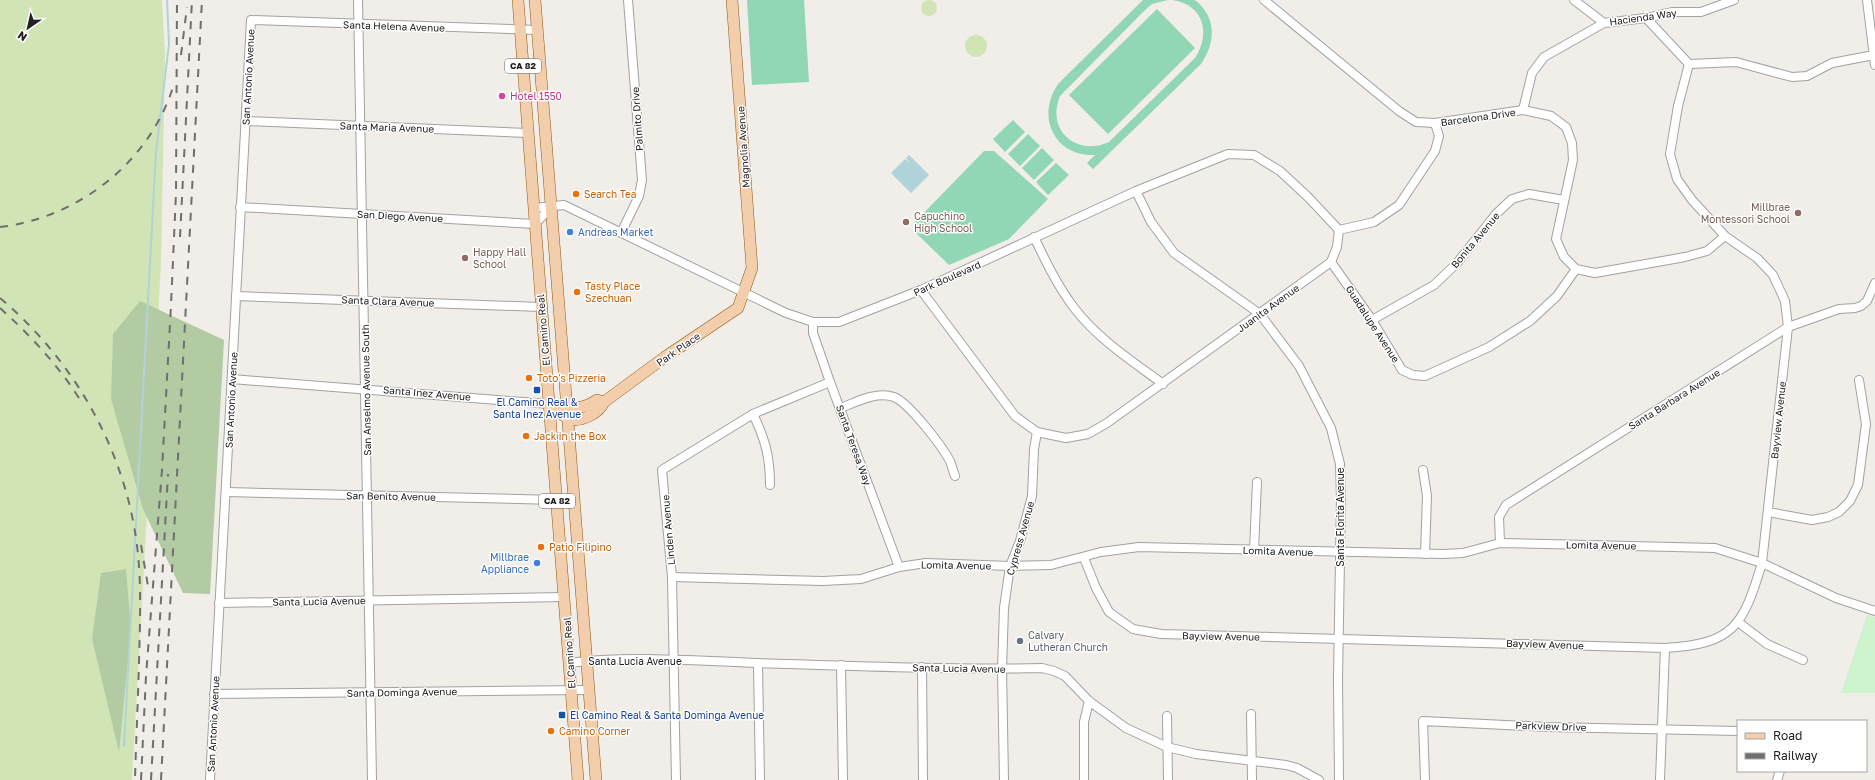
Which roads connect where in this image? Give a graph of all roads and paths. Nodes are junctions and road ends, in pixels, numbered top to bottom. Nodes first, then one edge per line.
1 (358, 0) edge
2 (518, 0) edge
3 (535, 0) edge
4 (628, 0) edge
5 (732, 0) edge
6 (1264, 0) edge
7 (1574, 0) edge
8 (1734, 0) edge
9 (1867, 0) edge
10 (1646, 18) junction
11 (251, 20) joint
12 (1604, 23) junction
13 (359, 25) junction
14 (520, 30) junction
15 (538, 30) junction
16 (1874, 55) edge
17 (1689, 64) junction
18 (1875, 64) edge
19 (1523, 110) junction
20 (246, 122) junction
21 (1435, 123) junction
22 (360, 126) junction
23 (528, 133) junction
24 (1136, 191) junction
25 (1564, 200) junction
26 (240, 207) junction
27 (551, 207) junction
28 (534, 208) junction
29 (362, 214) junction
30 (535, 224) junction
31 (1339, 230) junction
32 (621, 233) junction
33 (1725, 236) junction
34 (1034, 237) junction
35 (1331, 262) junction
36 (1576, 270) junction
37 (1875, 283) edge
38 (921, 290) junction
39 (745, 292) junction
40 (236, 296) junction
41 (364, 300) junction
42 (541, 307) junction
43 (1260, 314) junction
44 (1372, 320) junction
45 (814, 322) junction
46 (1788, 327) junction
47 (232, 379) junction
48 (1859, 380) dead end
49 (830, 382) junction
50 (1163, 384) junction
51 (366, 388) junction
52 (604, 402) junction
53 (549, 404) junction
54 (567, 407) junction
55 (841, 408) junction
56 (753, 414) junction
57 (568, 419) junction
58 (1037, 432) junction
59 (1423, 470) dead end
60 (954, 476) dead end
61 (1256, 482) dead end
62 (770, 485) dead end
63 (226, 492) junction
64 (367, 495) junction
65 (557, 500) junction
66 (1768, 512) junction
67 (1500, 543) junction
68 (1254, 550) junction
69 (1340, 553) junction
70 (1425, 554) junction
71 (1084, 558) junction
72 (1762, 563) junction
73 (1010, 566) junction
74 (899, 567) junction
75 (672, 577) junction
76 (564, 597) junction
77 (369, 600) junction
78 (219, 603) junction
79 (1875, 611) edge
80 (1738, 622) junction
81 (1339, 639) junction
82 (1665, 648) junction
83 (674, 660) junction
84 (1803, 660) dead end
85 (587, 661) junction
86 (569, 663) junction
87 (758, 663) junction
88 (842, 665) junction
89 (922, 667) junction
90 (1002, 669) junction
91 (571, 690) junction
92 (589, 690) junction
93 (371, 692) junction
94 (214, 694) junction
95 (1089, 700) junction
96 (1251, 714) dead end
97 (1167, 716) dead end
98 (1662, 730) junction
99 (1737, 731) edge
100 (1168, 747) junction
101 (1252, 761) junction
102 (210, 780) edge
103 (372, 780) edge
104 (578, 780) edge
105 (596, 780) edge
106 (676, 780) edge
107 (760, 780) edge
108 (843, 780) edge
109 (923, 780) edge
110 (1004, 780) edge
111 (1084, 780) edge
112 (1168, 780) edge
113 (1252, 780) edge
114 (1320, 780) edge
115 (1339, 780) edge
116 (1425, 780) edge
117 (1660, 780) edge

1 - 13 street, San Anselmo Avenue South
2 - 14 main road, El Camino Real / CA 82
3 - 15 main road, El Camino Real / CA 82
4 - 32 street, Palmito Drive
5 - 39 main road, Magnolia Avenue
6 - 21 street, Barcelona Drive
7 - 12 street
8 - 10 street, Hacienda Way
9 - 16 street
10 - 12 street, Hacienda Way
10 - 17 street
11 - 13 street, Santa Helena Avenue
11 - 20 street, San Antonio Avenue
12 - 19 street, Hacienda Way
13 - 14 street, Santa Helena Avenue
13 - 22 street, San Anselmo Avenue South
14 - 15 street, Santa Helena Avenue
14 - 23 main road, El Camino Real / CA 82
15 - 27 main road, El Camino Real / CA 82
16 - 17 street
16 - 18 street
17 - 33 street, Bayview Avenue
19 - 21 street, Barcelona Drive
19 - 25 street, Barcelona Drive
20 - 22 street, Santa Maria Avenue
20 - 26 street, San Antonio Avenue
21 - 31 street
22 - 23 street, Santa Maria Avenue
22 - 29 street, San Anselmo Avenue South
23 - 28 main road, El Camino Real / CA 82
24 - 31 street, Park Boulevard
24 - 34 street, Park Boulevard
24 - 43 street, Santa Florita Avenue
25 - 36 street, Barcelona Drive
25 - 44 street, Bonita Avenue
26 - 29 street, San Diego Avenue
26 - 40 street, San Antonio Avenue
27 - 28 street, Park Boulevard
27 - 30 street
27 - 32 street, Park Boulevard
27 - 54 main road, El Camino Real / CA 82
28 - 30 main road, El Camino Real / CA 82
29 - 30 street, San Diego Avenue
29 - 41 street, San Anselmo Avenue South
30 - 42 main road, El Camino Real / CA 82
31 - 35 street
32 - 39 street, Park Boulevard
33 - 36 street
33 - 46 street, Bayview Avenue
34 - 38 street, Park Boulevard
34 - 50 street
35 - 43 street, Juanita Avenue
35 - 44 street, Guadalupe Avenue
36 - 44 street, Guadalupe Avenue
37 - 46 street, Santa Barbara Avenue
38 - 45 street, Park Boulevard
38 - 58 street
39 - 45 street, Park Boulevard
39 - 52 main road, Park Place
40 - 41 street, Santa Clara Avenue
40 - 47 street, San Antonio Avenue
41 - 42 street, Santa Clara Avenue
41 - 51 street, San Anselmo Avenue South
42 - 53 main road, El Camino Real / CA 82
43 - 50 street, Juanita Avenue
43 - 69 street, Santa Florita Avenue
45 - 49 street, Santa Teresa Way
46 - 66 street, Bayview Avenue
46 - 67 street, Santa Barbara Avenue
47 - 51 street, Santa Inez Avenue
47 - 63 street, San Antonio Avenue
48 - 66 street
49 - 55 street, Santa Teresa Way
49 - 56 street, Linden Avenue
50 - 58 street, Juanita Avenue
51 - 53 street, Santa Inez Avenue
51 - 64 street, San Anselmo Avenue South
52 - 54 main road, Park Place
52 - 57 main road, Park Place
53 - 54 main road, Park Place
53 - 57 main road
53 - 65 main road, El Camino Real / CA 82
54 - 57 main road, El Camino Real / CA 82
55 - 60 street
55 - 74 street, Santa Teresa Way
56 - 62 street
56 - 75 street, Linden Avenue
57 - 85 main road, El Camino Real / CA 82
58 - 73 street, Cypress Avenue
59 - 70 street
61 - 68 street
63 - 64 street, San Benito Avenue
63 - 78 street, San Antonio Avenue
64 - 65 street, San Benito Avenue
64 - 77 street, San Anselmo Avenue South
65 - 76 main road, El Camino Real / CA 82
66 - 72 street, Bayview Avenue
67 - 70 street, Lomita Avenue
67 - 72 street, Lomita Avenue
68 - 69 street, Lomita Avenue
68 - 71 street, Lomita Avenue
69 - 70 street, Lomita Avenue
69 - 81 street, Santa Florita Avenue
71 - 73 street, Lomita Avenue
71 - 81 street, Bayview Avenue
72 - 79 street, Lomita Avenue
72 - 80 street, Bayview Avenue
73 - 74 street, Lomita Avenue
73 - 90 street, Cypress Avenue
74 - 75 street, Lomita Avenue
75 - 83 street, Linden Avenue
76 - 77 street, Santa Lucia Avenue
76 - 86 main road, El Camino Real / CA 82
77 - 78 street, Santa Lucia Avenue
77 - 93 street, San Anselmo Avenue South
78 - 94 street, San Antonio Avenue
80 - 82 street, Bayview Avenue
80 - 84 street
81 - 82 street, Bayview Avenue
81 - 115 street, Santa Florita Avenue
82 - 98 street
83 - 85 street, Santa Lucia Avenue
83 - 87 street, Santa Lucia Avenue
83 - 106 street, Linden Avenue
85 - 86 street, Santa Lucia Avenue
85 - 92 main road, El Camino Real / CA 82
86 - 91 main road, El Camino Real / CA 82
87 - 88 street, Santa Lucia Avenue
87 - 107 street
88 - 89 street, Santa Lucia Avenue
88 - 108 street
89 - 90 street, Santa Lucia Avenue
89 - 109 street
90 - 95 street, Santa Lucia Avenue
90 - 110 street, Cypress Avenue
91 - 92 street, Santa Dominga Avenue
91 - 93 street, Santa Dominga Avenue
91 - 104 main road, El Camino Real / CA 82
92 - 105 main road, El Camino Real / CA 82
93 - 94 street, Santa Dominga Avenue
93 - 103 street, San Anselmo Avenue South
94 - 102 street, San Antonio Avenue
95 - 100 street, Santa Lucia Avenue
95 - 111 street
96 - 101 street
97 - 100 street
98 - 99 street, Parkview Drive
98 - 116 street, Parkview Drive
98 - 117 street
100 - 101 street, Santa Lucia Avenue
100 - 112 street
101 - 113 street
101 - 114 street, Santa Lucia Avenue

